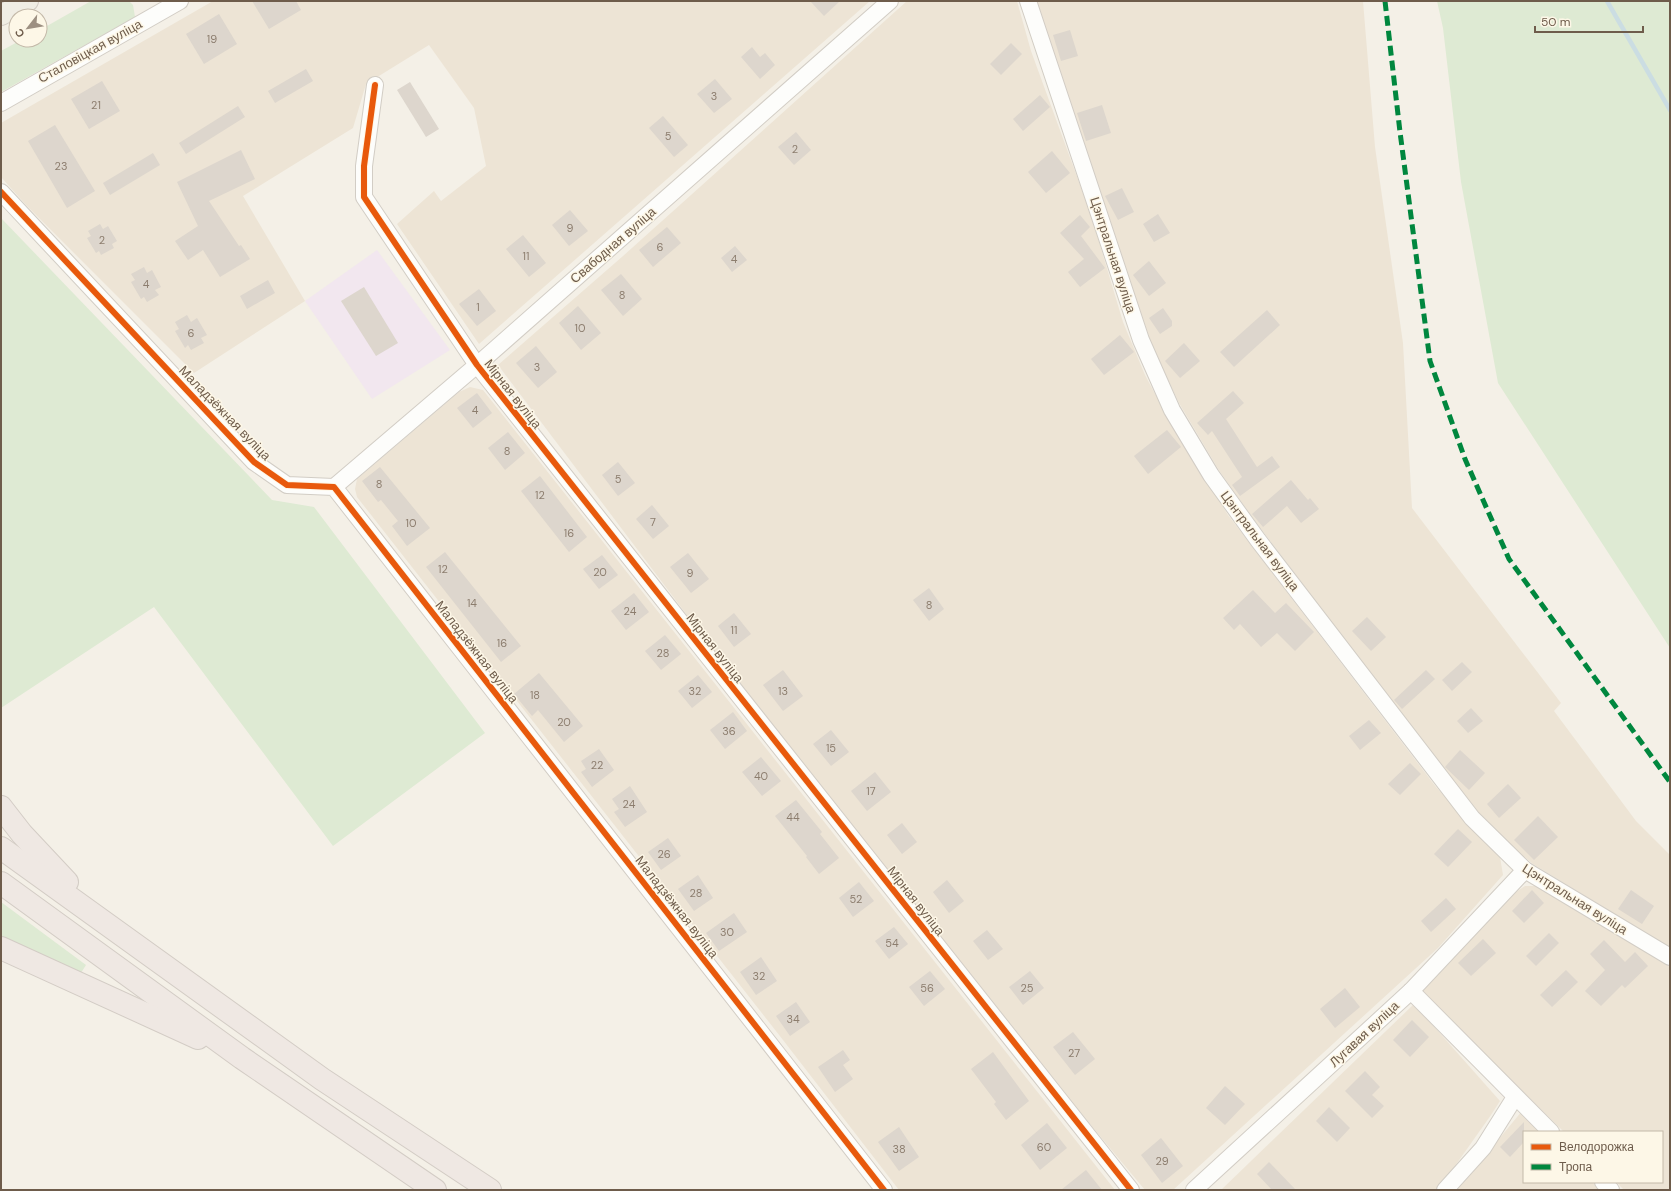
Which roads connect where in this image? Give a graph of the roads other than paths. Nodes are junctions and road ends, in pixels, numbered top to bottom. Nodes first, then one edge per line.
1 (28, 1) edge
2 (180, 1) edge
3 (890, 1) edge
4 (1028, 1) edge
5 (1, 15) edge
6 (375, 85) dead end
7 (1, 103) edge
8 (1, 192) edge
9 (476, 365) junction
10 (334, 487) junction
11 (1, 807) edge
12 (1, 848) edge
13 (1524, 870) junction
14 (1, 883) edge
15 (114, 930) junction
16 (1, 948) edge
17 (1670, 957) edge
18 (1411, 991) junction
19 (242, 1058) junction
20 (1515, 1097) junction
21 (1550, 1131) edge
22 (435, 1190) edge
23 (490, 1190) edge
24 (884, 1190) edge
25 (1131, 1190) edge
26 (1194, 1190) edge
27 (1445, 1190) edge

1 - 5 main road
2 - 7 street, Сталовіцкая вуліца
3 - 9 street, Свабодная вуліца
4 - 13 street, Цэнтральная вуліца
6 - 9 street, Мірная вуліца
8 - 10 street, Маладзёжная вуліца
9 - 10 street, Свабодная вуліца
9 - 25 street, Мірная вуліца
10 - 24 street, Маладзёжная вуліца
11 - 15 highway
12 - 15 highway
13 - 17 street, Цэнтральная вуліца
13 - 18 street, Лугавая вуліца
14 - 19 highway
15 - 23 highway
16 - 19 highway
18 - 20 street
18 - 26 street, Лугавая вуліца
19 - 22 highway
20 - 21 street
20 - 27 street

